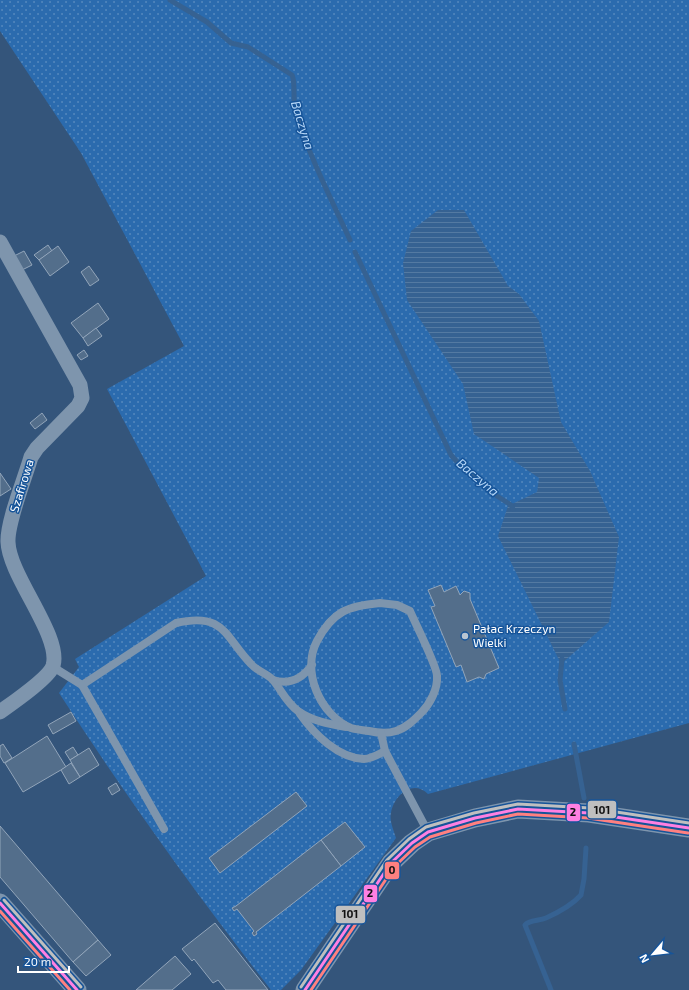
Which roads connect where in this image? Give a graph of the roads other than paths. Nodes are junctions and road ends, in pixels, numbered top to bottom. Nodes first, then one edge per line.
1 (0, 242) edge
2 (312, 665) junction
3 (52, 667) junction
4 (273, 680) junction
5 (82, 685) junction
6 (298, 711) junction
7 (0, 712) edge
8 (351, 728) junction
9 (381, 733) junction
10 (385, 751) junction
11 (689, 828) edge
12 (164, 829) dead end
13 (428, 832) junction
14 (0, 903) edge
15 (77, 990) edge
16 (304, 990) edge

1 - 3 street, Szafirowa
2 - 4 lane
2 - 8 lane
2 - 9 lane
3 - 5 lane
3 - 7 street
4 - 5 lane
4 - 6 lane
5 - 12 lane
6 - 8 lane
6 - 10 lane
8 - 9 lane
9 - 10 lane
10 - 13 lane
11 - 13 street
13 - 16 street
14 - 15 street

